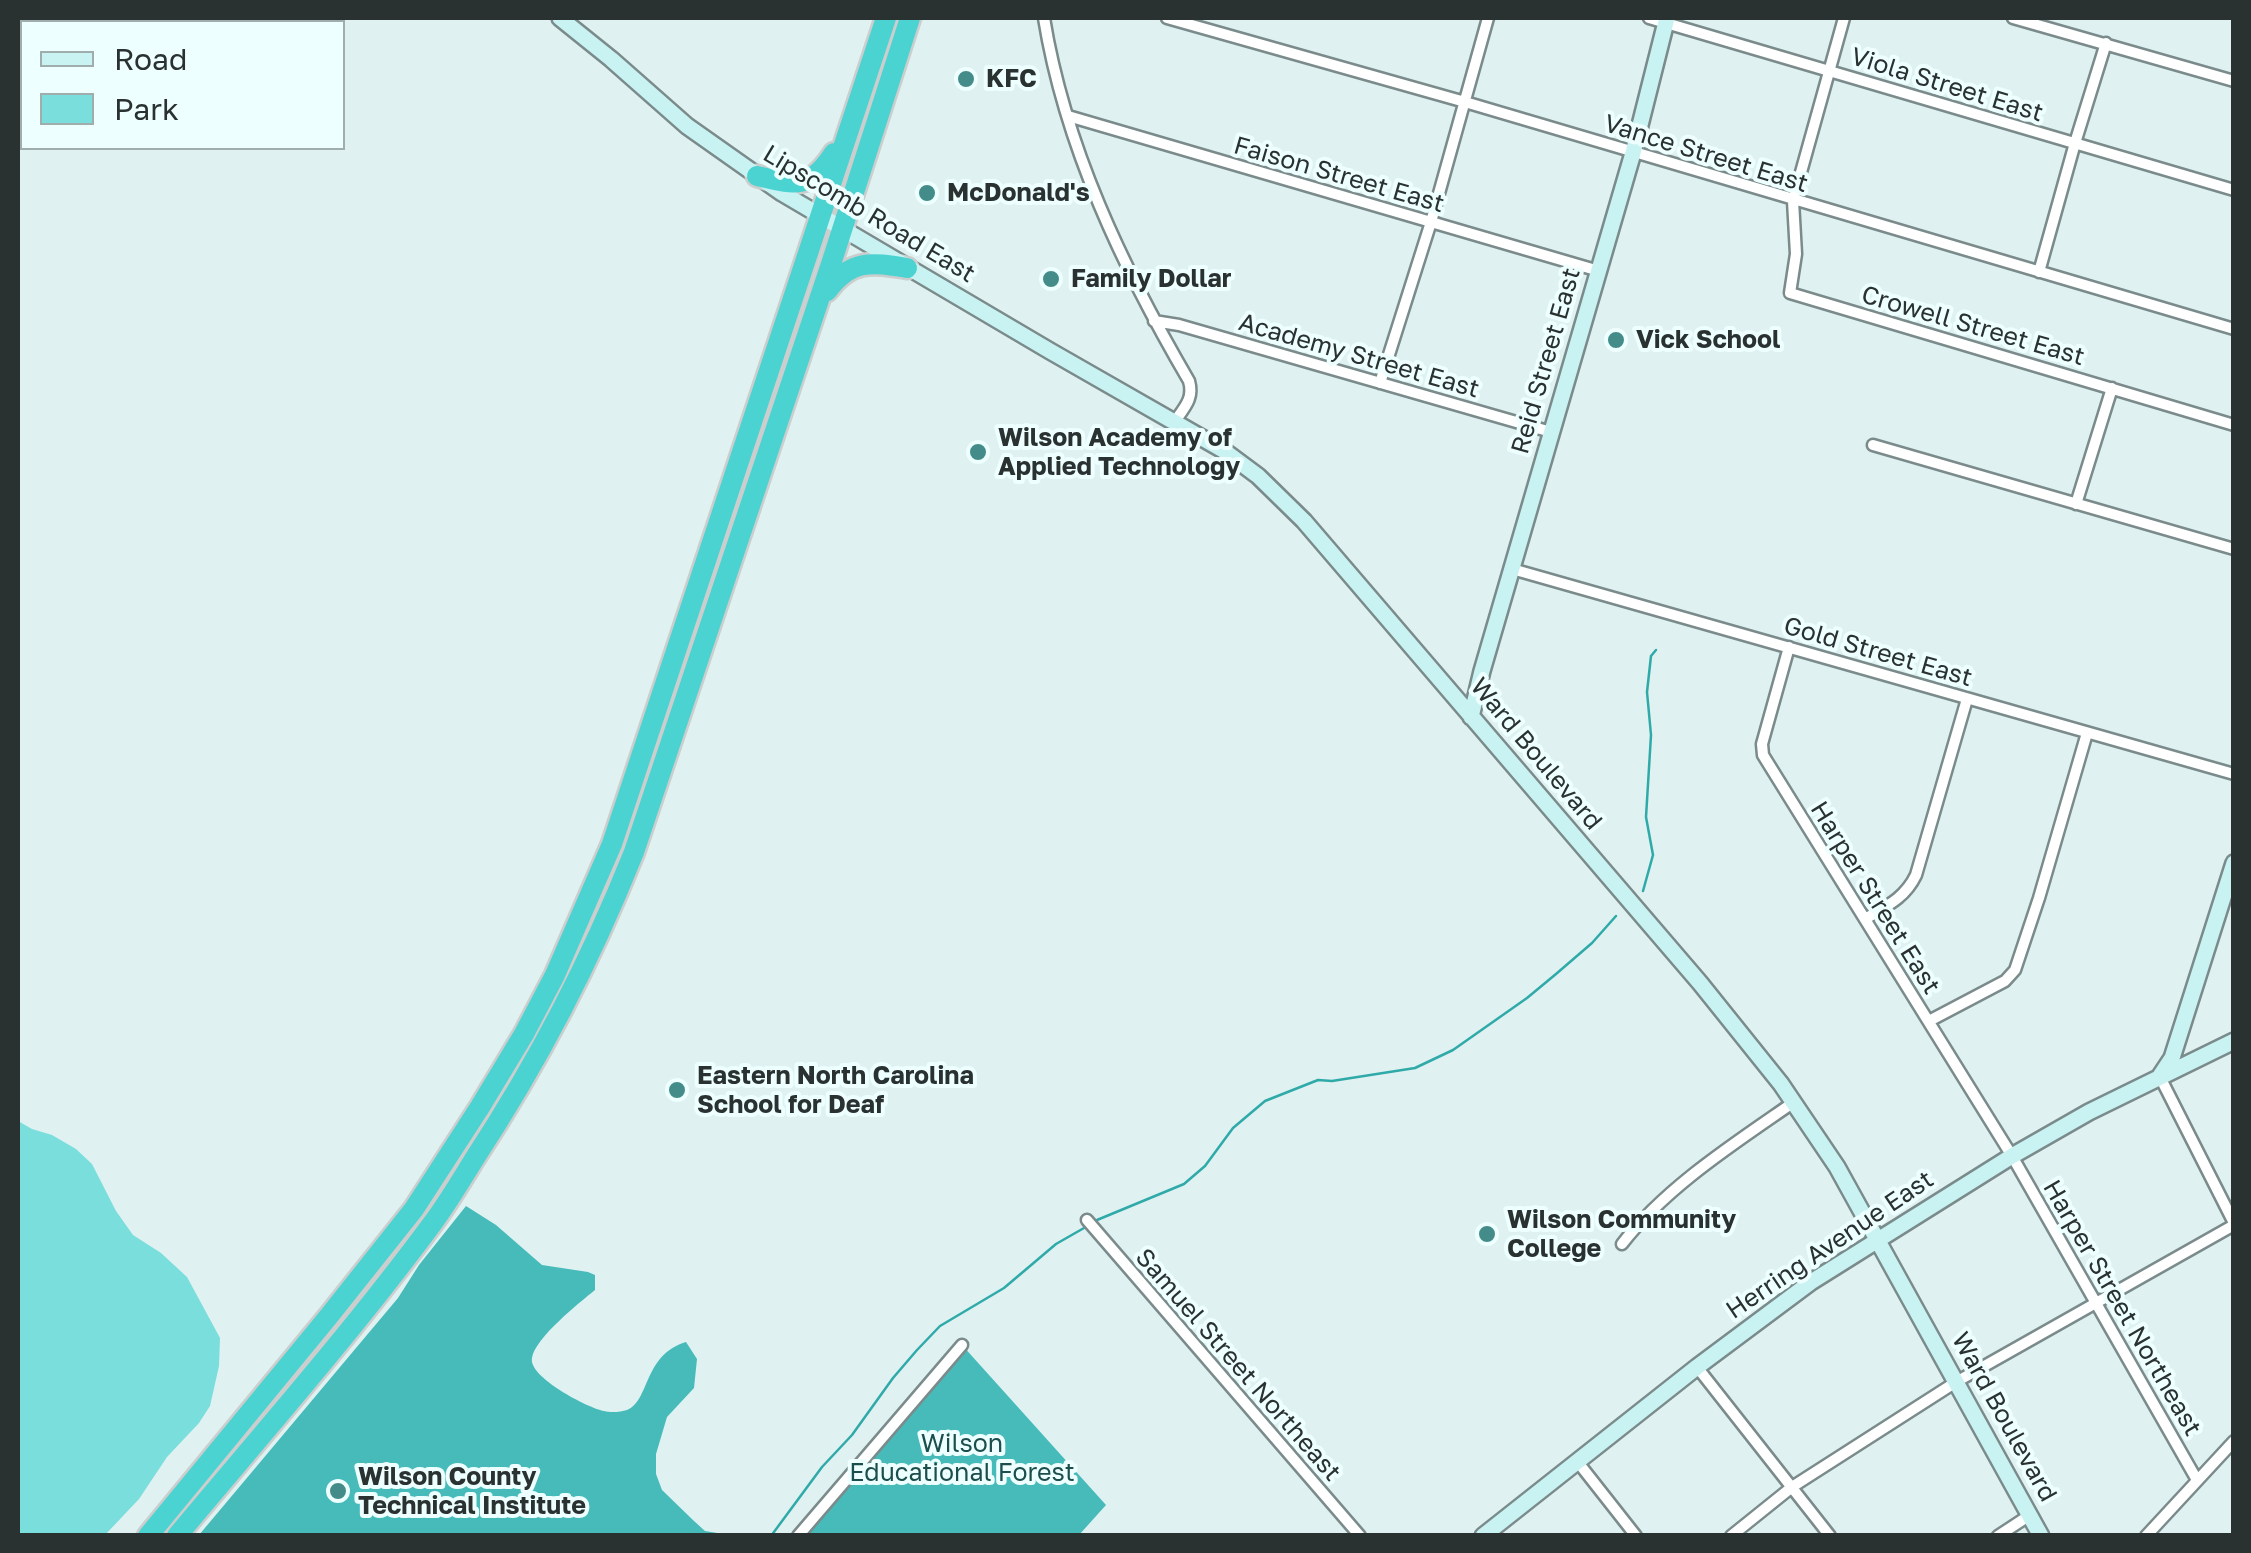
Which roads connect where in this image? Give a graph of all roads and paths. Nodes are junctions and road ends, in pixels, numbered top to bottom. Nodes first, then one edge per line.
1 (560, 18) edge
2 (886, 18) edge
3 (910, 18) edge
4 (1044, 18) edge
5 (1170, 18) edge
6 (1488, 18) edge
7 (1650, 18) edge
8 (1844, 18) edge
9 (2012, 18) edge
10 (1667, 20) edge
11 (2106, 44) junction
12 (1829, 70) junction
13 (2234, 81) edge
14 (1465, 102) junction
15 (1068, 116) junction
16 (849, 130) junction
17 (2074, 143) junction
18 (1633, 153) junction
19 (757, 176) junction
20 (2234, 190) edge
21 (1793, 200) junction
22 (820, 217) junction
23 (1431, 222) junction
24 (841, 230) junction
25 (907, 268) junction
26 (1599, 271) junction
27 (2039, 272) junction
28 (817, 304) junction
29 (1154, 321) junction
30 (2234, 329) edge
31 (1380, 383) junction
32 (2112, 388) junction
33 (1175, 421) junction
34 (2234, 425) edge
35 (1551, 432) junction
36 (1872, 444) dead end
37 (2076, 504) junction
38 (2234, 549) edge
39 (1512, 569) junction
40 (1789, 647) junction
41 (1968, 699) junction
42 (1471, 717) junction
43 (2087, 733) junction
44 (2234, 774) edge
45 (2234, 863) edge
46 (1865, 918) junction
47 (1929, 1022) junction
48 (2234, 1041) edge
49 (2160, 1077) junction
50 (1794, 1102) junction
51 (2012, 1156) junction
52 (1087, 1220) dead end
53 (2234, 1224) edge
54 (1877, 1239) junction
55 (1622, 1244) dead end
56 (2096, 1302) junction
57 (962, 1345) dead end
58 (1697, 1367) junction
59 (1956, 1382) junction
60 (2234, 1440) edge
61 (1577, 1461) junction
62 (2197, 1480) junction
63 (1792, 1487) junction
64 (2030, 1515) junction
65 (148, 1536) edge
66 (178, 1536) edge
67 (798, 1536) edge
68 (1360, 1536) edge
69 (1483, 1536) edge
70 (1636, 1536) edge
71 (1731, 1536) edge
72 (1830, 1536) edge
73 (1998, 1536) edge
74 (2041, 1536) edge
75 (2146, 1536) edge

1 - 19 main road, Lipscomb Road East
2 - 16 highway
3 - 24 highway
4 - 15 street
5 - 14 street, Vance Street East
6 - 14 street
7 - 10 street, Viola Street East
8 - 12 street
9 - 11 street
10 - 12 street, Viola Street East
10 - 18 main road, Reid Street East
11 - 13 street
11 - 17 street
12 - 17 street, Viola Street East
12 - 21 street
14 - 18 street, Vance Street East
14 - 23 street
15 - 23 street, Faison Street East
15 - 29 street
16 - 19 highway
16 - 22 highway
17 - 20 street, Viola Street East
17 - 27 street
18 - 21 street, Vance Street East
18 - 26 main road, Reid Street East
19 - 22 main road, Lipscomb Road East
21 - 27 street, Vance Street East
21 - 32 street, Crowell Street East
22 - 24 main road, Lipscomb Road East
22 - 65 highway
23 - 26 street, Faison Street East
23 - 31 street
24 - 25 main road, Lipscomb Road East
24 - 28 highway
25 - 28 highway
25 - 33 main road, Lipscomb Road East
26 - 35 main road, Reid Street East
27 - 30 street, Vance Street East
28 - 66 highway
29 - 31 street, Academy Street East
29 - 33 street
31 - 35 street, Academy Street East
32 - 34 street, Crowell Street East
32 - 37 street
33 - 42 main road, Ward Boulevard
35 - 39 main road, Reid Street East
36 - 37 street
37 - 38 street
39 - 40 street, Gold Street East
39 - 42 main road, Reid Street East
40 - 41 street, Gold Street East
40 - 46 street, Harper Street East
41 - 43 street, Gold Street East
41 - 46 street
42 - 50 main road, Ward Boulevard
43 - 44 street, Gold Street East
43 - 47 street
45 - 49 main road
46 - 47 street, Harper Street East
47 - 51 street, Harper Street East
48 - 49 main road, Herring Avenue East
49 - 51 main road, Herring Avenue East
49 - 53 street
50 - 54 main road, Ward Boulevard
50 - 55 street
51 - 54 main road, Herring Avenue East
51 - 56 street, Harper Street Northeast
52 - 68 street, Samuel Street Northeast
53 - 56 street
54 - 58 main road, Herring Avenue East
54 - 59 main road, Ward Boulevard
56 - 59 street
56 - 62 street, Harper Street Northeast
57 - 67 street
58 - 61 main road, Herring Avenue East
58 - 63 street
59 - 63 street
59 - 64 main road, Ward Boulevard
60 - 62 street
61 - 69 main road, Herring Avenue East
61 - 70 street
62 - 75 street
63 - 71 street
63 - 72 street
64 - 73 street
64 - 74 main road, Ward Boulevard

